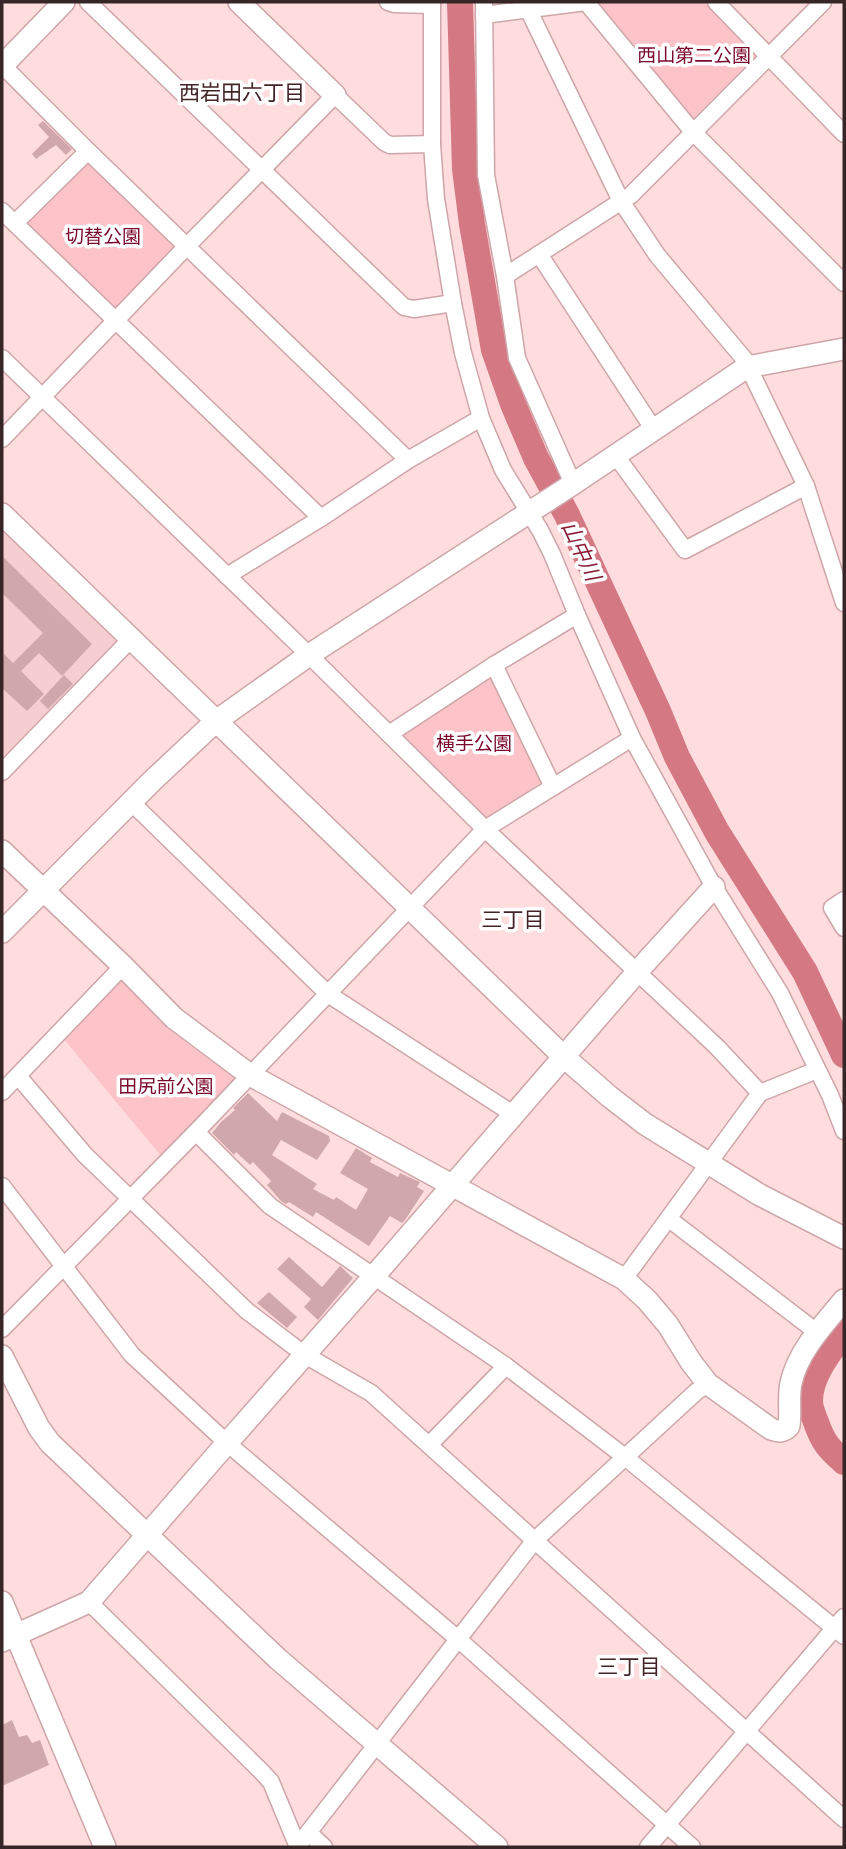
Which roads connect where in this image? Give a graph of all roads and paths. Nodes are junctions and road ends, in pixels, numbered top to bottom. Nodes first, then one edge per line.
1 (64, 2) edge
2 (88, 2) edge
3 (239, 2) edge
4 (388, 2) edge
5 (586, 2) edge
6 (716, 2) edge
7 (822, 2) edge
8 (432, 3) edge
9 (484, 8) edge
10 (528, 9) junction
11 (769, 55) junction
12 (2, 66) edge
13 (335, 95) junction
14 (693, 132) junction
15 (844, 134) edge
16 (432, 144) junction
17 (88, 150) junction
18 (261, 170) junction
19 (621, 201) junction
20 (2, 211) edge
21 (15, 223) junction
22 (187, 246) junction
23 (539, 254) junction
24 (505, 276) junction
25 (844, 283) edge
26 (453, 303) junction
27 (117, 321) junction
28 (844, 349) edge
29 (2, 358) edge
30 (747, 367) junction
31 (43, 397) junction
32 (481, 418) junction
33 (654, 430) junction
34 (2, 439) edge
35 (616, 456) junction
36 (408, 460) junction
37 (571, 486) junction
38 (806, 486) junction
39 (531, 511) junction
40 (2, 514) edge
41 (321, 518) junction
42 (227, 576) junction
43 (844, 603) edge
44 (577, 615) junction
45 (131, 639) junction
46 (309, 655) junction
47 (494, 665) junction
48 (216, 721) junction
49 (389, 734) junction
50 (632, 738) junction
51 (2, 772) edge
52 (553, 787) junction
53 (131, 802) junction
54 (485, 830) junction
55 (2, 851) edge
56 (714, 887) junction
57 (43, 889) junction
58 (844, 901) edge
59 (411, 908) junction
60 (844, 928) edge
61 (2, 932) edge
62 (123, 966) junction
63 (637, 972) junction
64 (328, 994) junction
65 (564, 1056) junction
66 (817, 1070) junction
67 (250, 1075) junction
68 (18, 1076) junction
69 (2, 1092) edge
70 (761, 1093) junction
71 (513, 1114) junction
72 (844, 1131) edge
73 (196, 1132) junction
74 (709, 1165) junction
75 (451, 1185) junction
76 (2, 1186) edge
77 (129, 1199) junction
78 (669, 1219) junction
79 (844, 1238) edge
80 (64, 1268) junction
81 (375, 1275) junction
82 (624, 1279) junction
83 (844, 1300) edge
84 (2, 1329) edge
85 (818, 1333) junction
86 (305, 1355) junction
87 (2, 1356) edge
88 (506, 1366) junction
89 (708, 1384) junction
90 (227, 1443) junction
91 (429, 1445) junction
92 (625, 1457) junction
93 (147, 1536) junction
94 (535, 1540) junction
95 (2, 1602) edge
96 (89, 1602) junction
97 (841, 1627) edge
98 (9, 1638) edge
99 (458, 1639) junction
100 (746, 1731) junction
101 (378, 1743) junction
102 (844, 1819) edge
103 (667, 1825) junction
104 (309, 1833) junction
105 (105, 1847) edge
106 (298, 1847) edge
107 (324, 1847) edge
108 (497, 1847) edge
109 (648, 1847) edge
110 (692, 1847) edge

1 - 12 street
2 - 18 street
3 - 13 street
4 - 8 street
5 - 10 street
5 - 14 street
6 - 11 street
7 - 11 street
8 - 16 street
9 - 10 street
9 - 24 street
10 - 19 street
11 - 14 street
11 - 15 street
12 - 17 street
13 - 16 street
13 - 18 street
14 - 19 street
14 - 25 street
16 - 26 street
17 - 21 street
17 - 22 street
18 - 22 street
18 - 26 street
19 - 23 street
19 - 30 street
20 - 21 street
21 - 27 street
22 - 27 street
22 - 36 street
23 - 24 street
23 - 33 street
24 - 37 street
26 - 32 street
27 - 31 street
27 - 41 street
28 - 30 street
29 - 31 street
30 - 33 street
30 - 38 street
31 - 34 street
31 - 42 street
32 - 36 street
32 - 39 street
33 - 35 street
35 - 37 street
35 - 38 street
36 - 41 street
37 - 39 street
38 - 43 street
39 - 44 street
39 - 46 street
40 - 45 street
41 - 42 street
42 - 46 street
44 - 47 street
44 - 50 street
45 - 48 street
45 - 51 street
46 - 48 street
46 - 49 street
47 - 49 street
47 - 52 street
48 - 53 street
48 - 59 street
49 - 54 street
50 - 52 street
50 - 56 street
52 - 54 street
53 - 57 street
53 - 64 street
54 - 59 street
54 - 63 street
55 - 57 street
56 - 63 street
56 - 66 street
57 - 61 street
57 - 62 street
58 - 60 street
59 - 64 street
59 - 65 street
62 - 67 street
62 - 68 street
63 - 65 street
63 - 70 street
64 - 67 street
64 - 71 street
65 - 71 street
65 - 74 street
66 - 70 street
66 - 72 street
67 - 73 street
67 - 75 street
68 - 69 street
68 - 77 street
70 - 74 street
71 - 75 street
73 - 77 street
73 - 81 street
74 - 78 street
74 - 79 street
75 - 81 street
75 - 82 street
76 - 80 street
77 - 80 street
77 - 86 street
78 - 82 street
78 - 85 street
80 - 84 street
80 - 90 street
81 - 86 street
81 - 88 street
82 - 89 street
83 - 85 street
85 - 89 street
86 - 90 street
86 - 91 street
87 - 93 street
88 - 91 street
88 - 92 street
89 - 92 street
90 - 93 street
90 - 99 street
91 - 94 street
92 - 94 street
92 - 97 street
93 - 96 street
93 - 101 street
94 - 99 street
94 - 100 street
95 - 98 street
96 - 98 street
96 - 106 street
97 - 100 street
98 - 105 street
99 - 101 street
99 - 103 street
100 - 102 street
100 - 103 street
101 - 104 street
101 - 108 street
103 - 109 street
103 - 110 street
104 - 106 street
104 - 107 street

